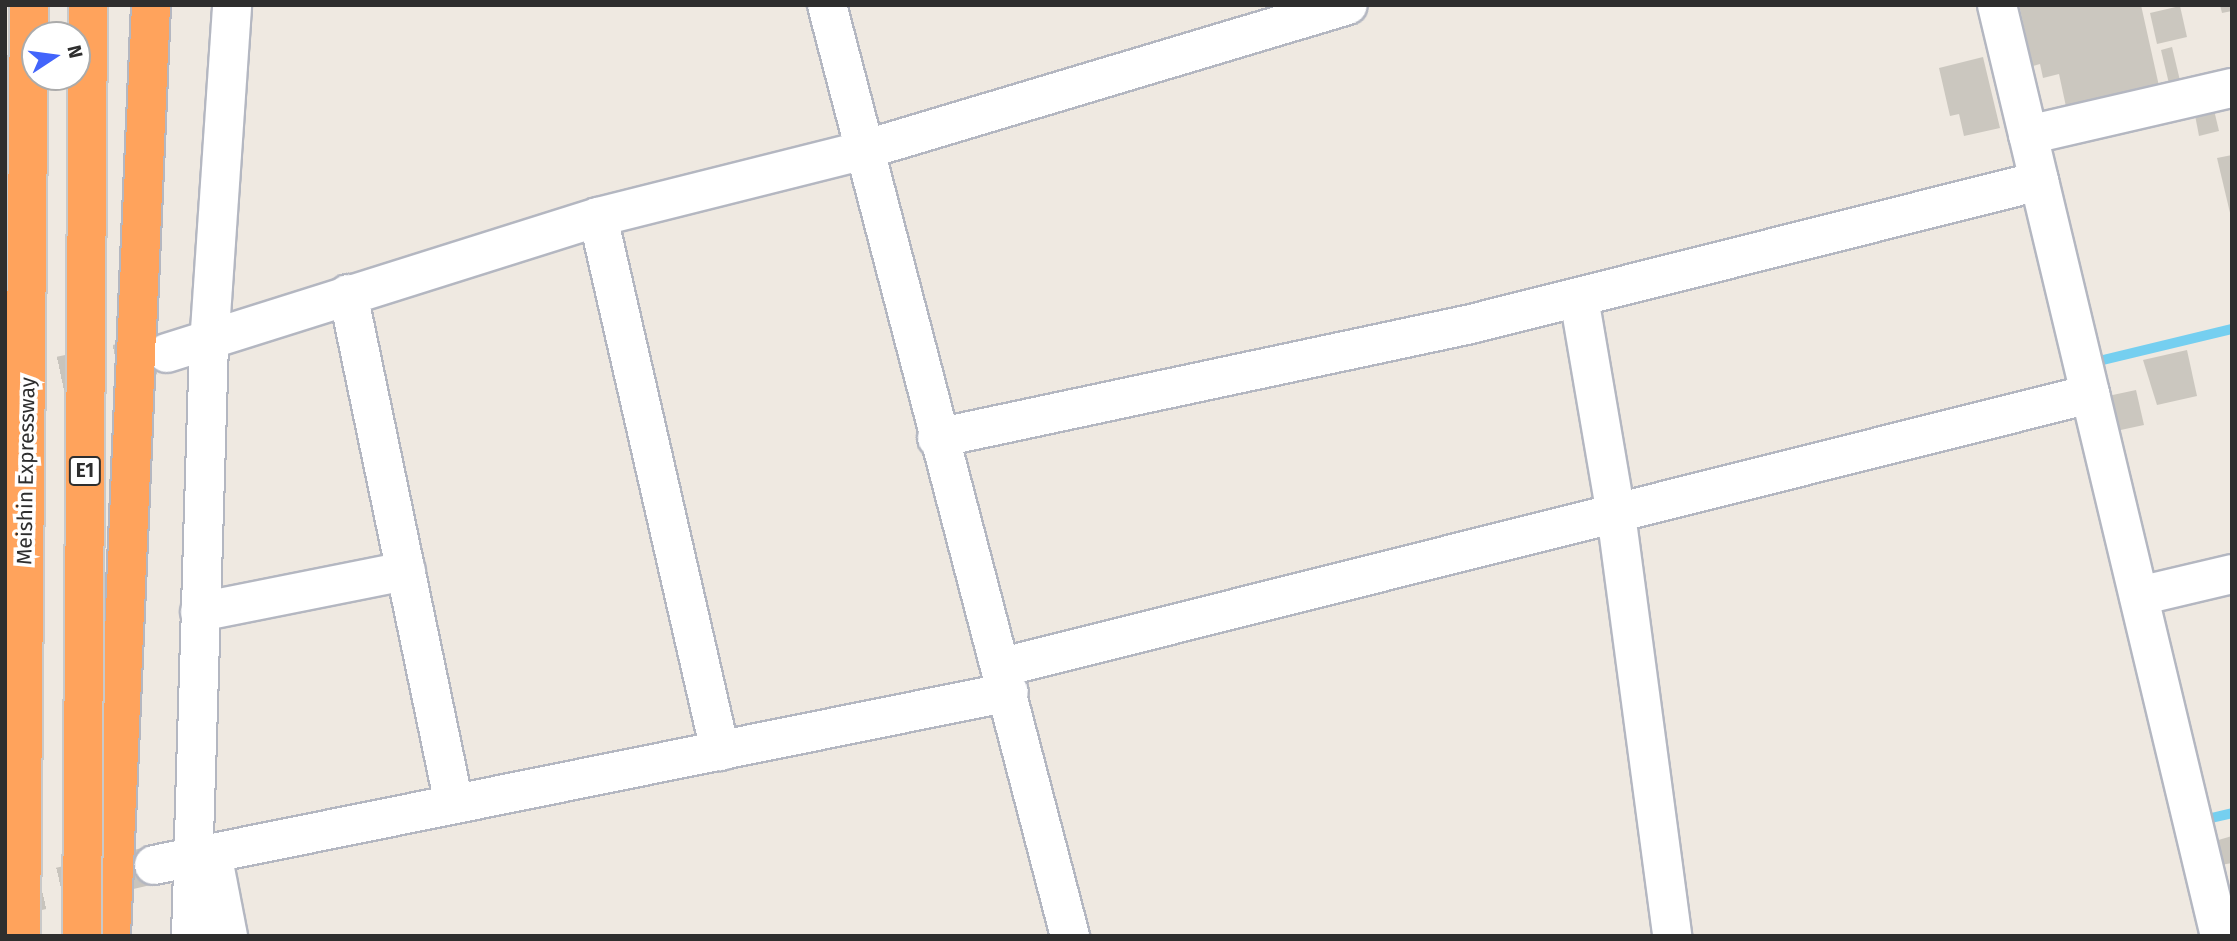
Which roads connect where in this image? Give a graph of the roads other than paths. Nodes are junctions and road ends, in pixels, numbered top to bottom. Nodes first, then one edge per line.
1 (29, 5) edge
2 (88, 5) edge
3 (151, 5) edge
4 (232, 5) edge
5 (827, 5) edge
6 (1348, 5) edge
7 (1997, 5) edge
8 (2232, 88) edge
9 (2028, 135) junction
10 (860, 151) junction
11 (2039, 181) junction
12 (598, 217) junction
13 (348, 294) junction
14 (1579, 298) junction
15 (209, 345) junction
16 (167, 353) tunnel mouth
17 (2090, 394) junction
18 (937, 438) junction
19 (1616, 514) junction
20 (406, 570) junction
21 (2232, 574) edge
22 (2139, 596) junction
23 (200, 612) junction
24 (1006, 679) junction
25 (720, 751) junction
26 (454, 804) junction
27 (203, 855) junction
28 (154, 865) tunnel mouth
29 (21, 936) edge
30 (82, 936) edge
31 (111, 936) edge
32 (191, 936) edge
33 (228, 936) edge
34 (1070, 936) edge
35 (1672, 936) edge
36 (2220, 936) edge

1 - 29 highway, Meishin Expressway, bridge
2 - 30 highway, E1, bridge
3 - 31 highway
4 - 15 street
5 - 10 street
6 - 10 street
7 - 9 street
8 - 9 street
9 - 11 street
10 - 12 street
10 - 18 street
11 - 14 street
11 - 17 street
12 - 13 street
12 - 25 street
13 - 15 street
13 - 20 street
14 - 18 street
14 - 19 street
15 - 16 street
15 - 23 street
17 - 19 street
17 - 22 street
18 - 24 street
19 - 24 street
19 - 35 street
20 - 23 street
20 - 26 street
21 - 22 street
22 - 36 street
23 - 27 street
24 - 25 street
24 - 34 street
25 - 26 street
26 - 27 street
27 - 28 street
27 - 32 street
27 - 33 street

